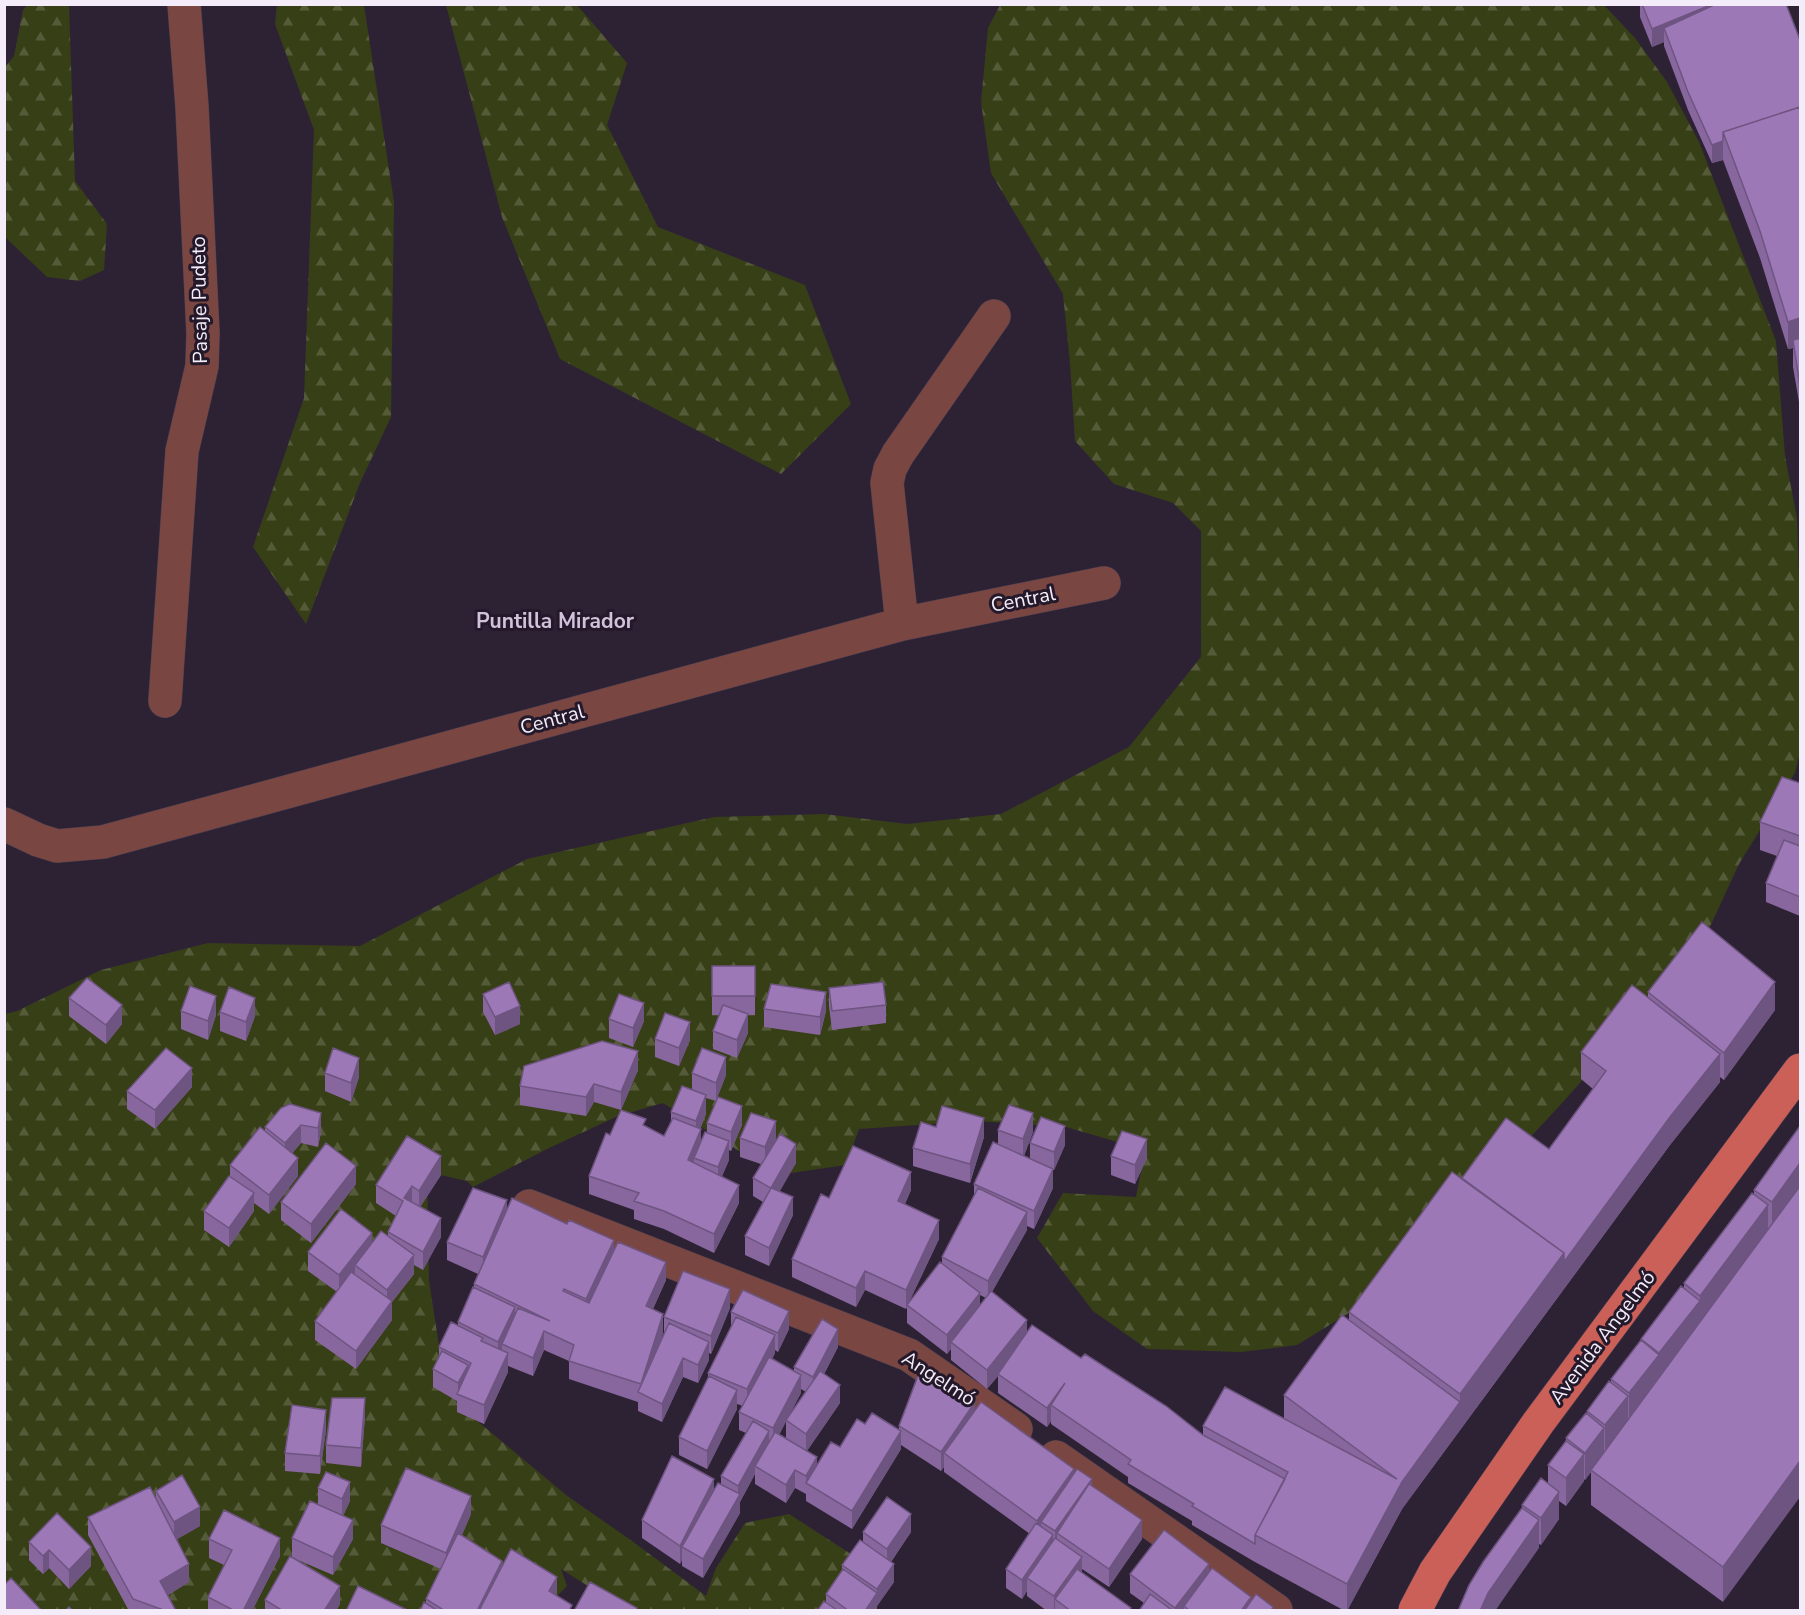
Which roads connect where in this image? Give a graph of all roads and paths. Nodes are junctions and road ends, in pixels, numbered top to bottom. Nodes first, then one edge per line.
1 (184, 4) edge
2 (994, 316) dead end
3 (1104, 583) dead end
4 (902, 624) junction
5 (165, 701) dead end
6 (4, 824) edge
7 (1800, 1070) edge
8 (529, 1206) edge
9 (1276, 1611) edge
10 (1414, 1611) edge

1 - 5 street, Pasaje Pudeto
2 - 4 street
3 - 4 street, Central
4 - 6 street, Central
7 - 10 main road, Avenida Angelmó
8 - 9 street, Angelmó

